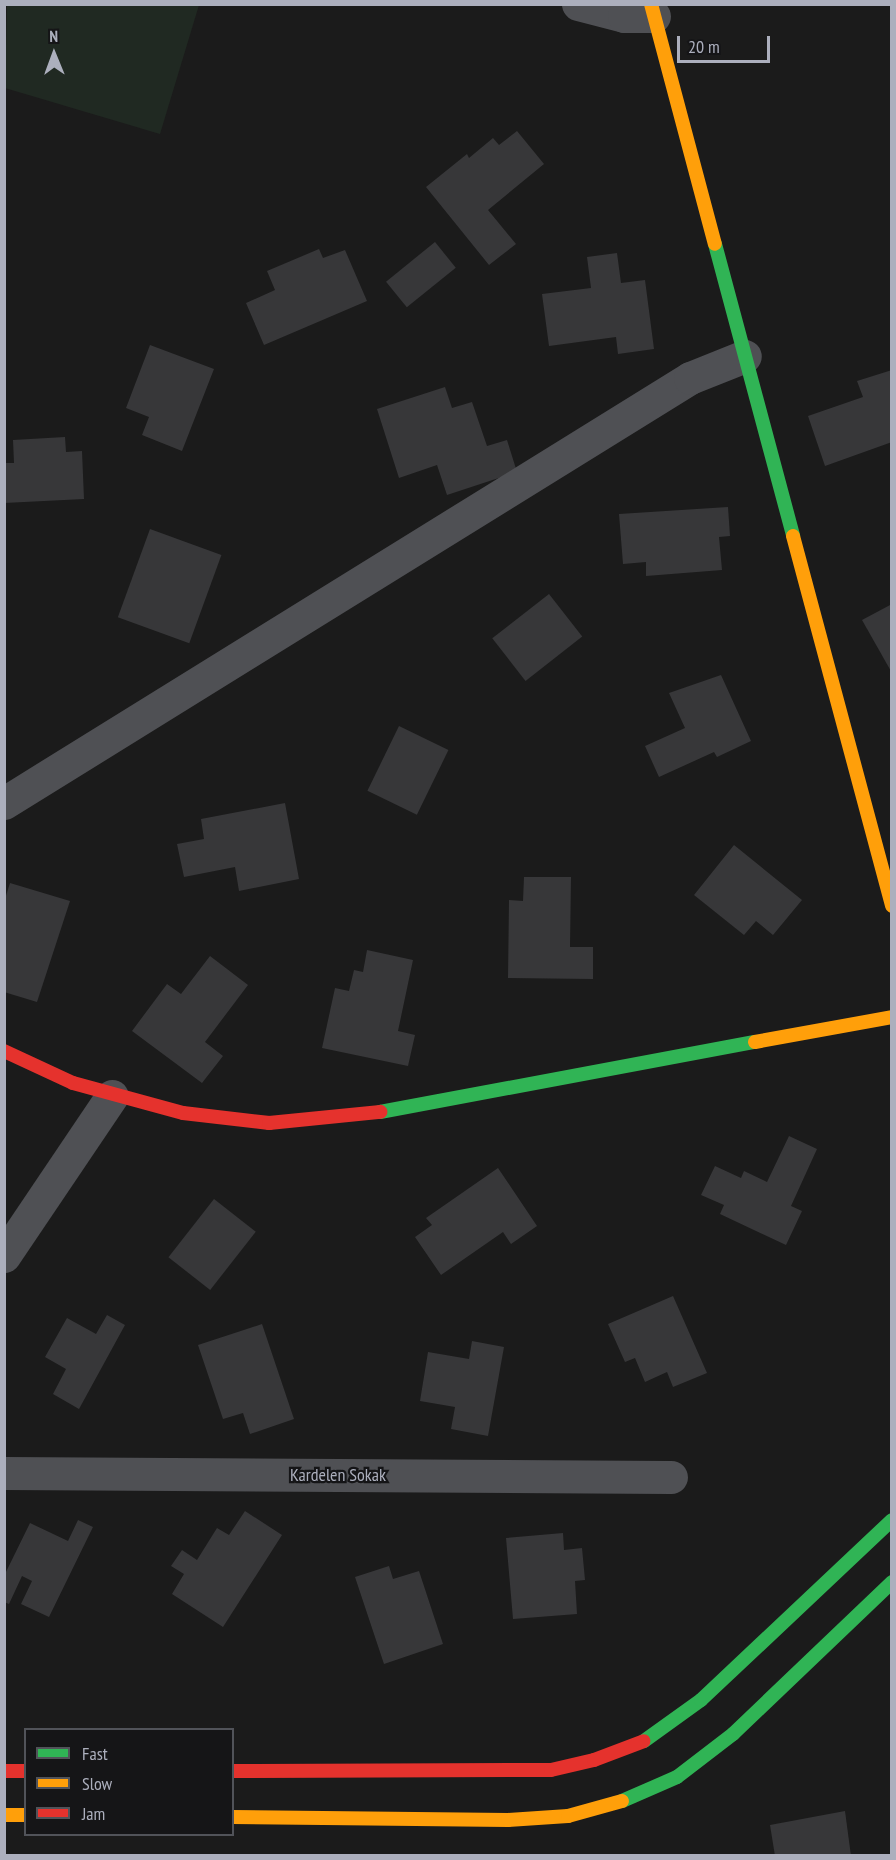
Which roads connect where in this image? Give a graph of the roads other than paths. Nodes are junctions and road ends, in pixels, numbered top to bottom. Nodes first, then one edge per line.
1 (578, 4) edge
2 (652, 10) edge
3 (745, 356) junction
4 (4, 802) edge
5 (891, 906) edge
6 (891, 1017) edge
7 (4, 1051) edge
8 (112, 1096) junction
9 (4, 1256) edge
10 (4, 1473) edge
11 (671, 1477) dead end
12 (891, 1520) edge
13 (891, 1582) edge
14 (551, 1770) junction
15 (4, 1771) edge
16 (24, 1771) edge
17 (234, 1771) edge
18 (4, 1815) edge
19 (24, 1815) edge
20 (568, 1816) junction
21 (234, 1817) edge

1 - 2 street
2 - 3 street
3 - 4 street
3 - 5 street
6 - 8 street
7 - 8 street
8 - 9 street
10 - 11 street, Kardelen Sokak
12 - 14 street
13 - 20 street
14 - 17 street
14 - 20 street
15 - 16 street
18 - 19 street
20 - 21 street

